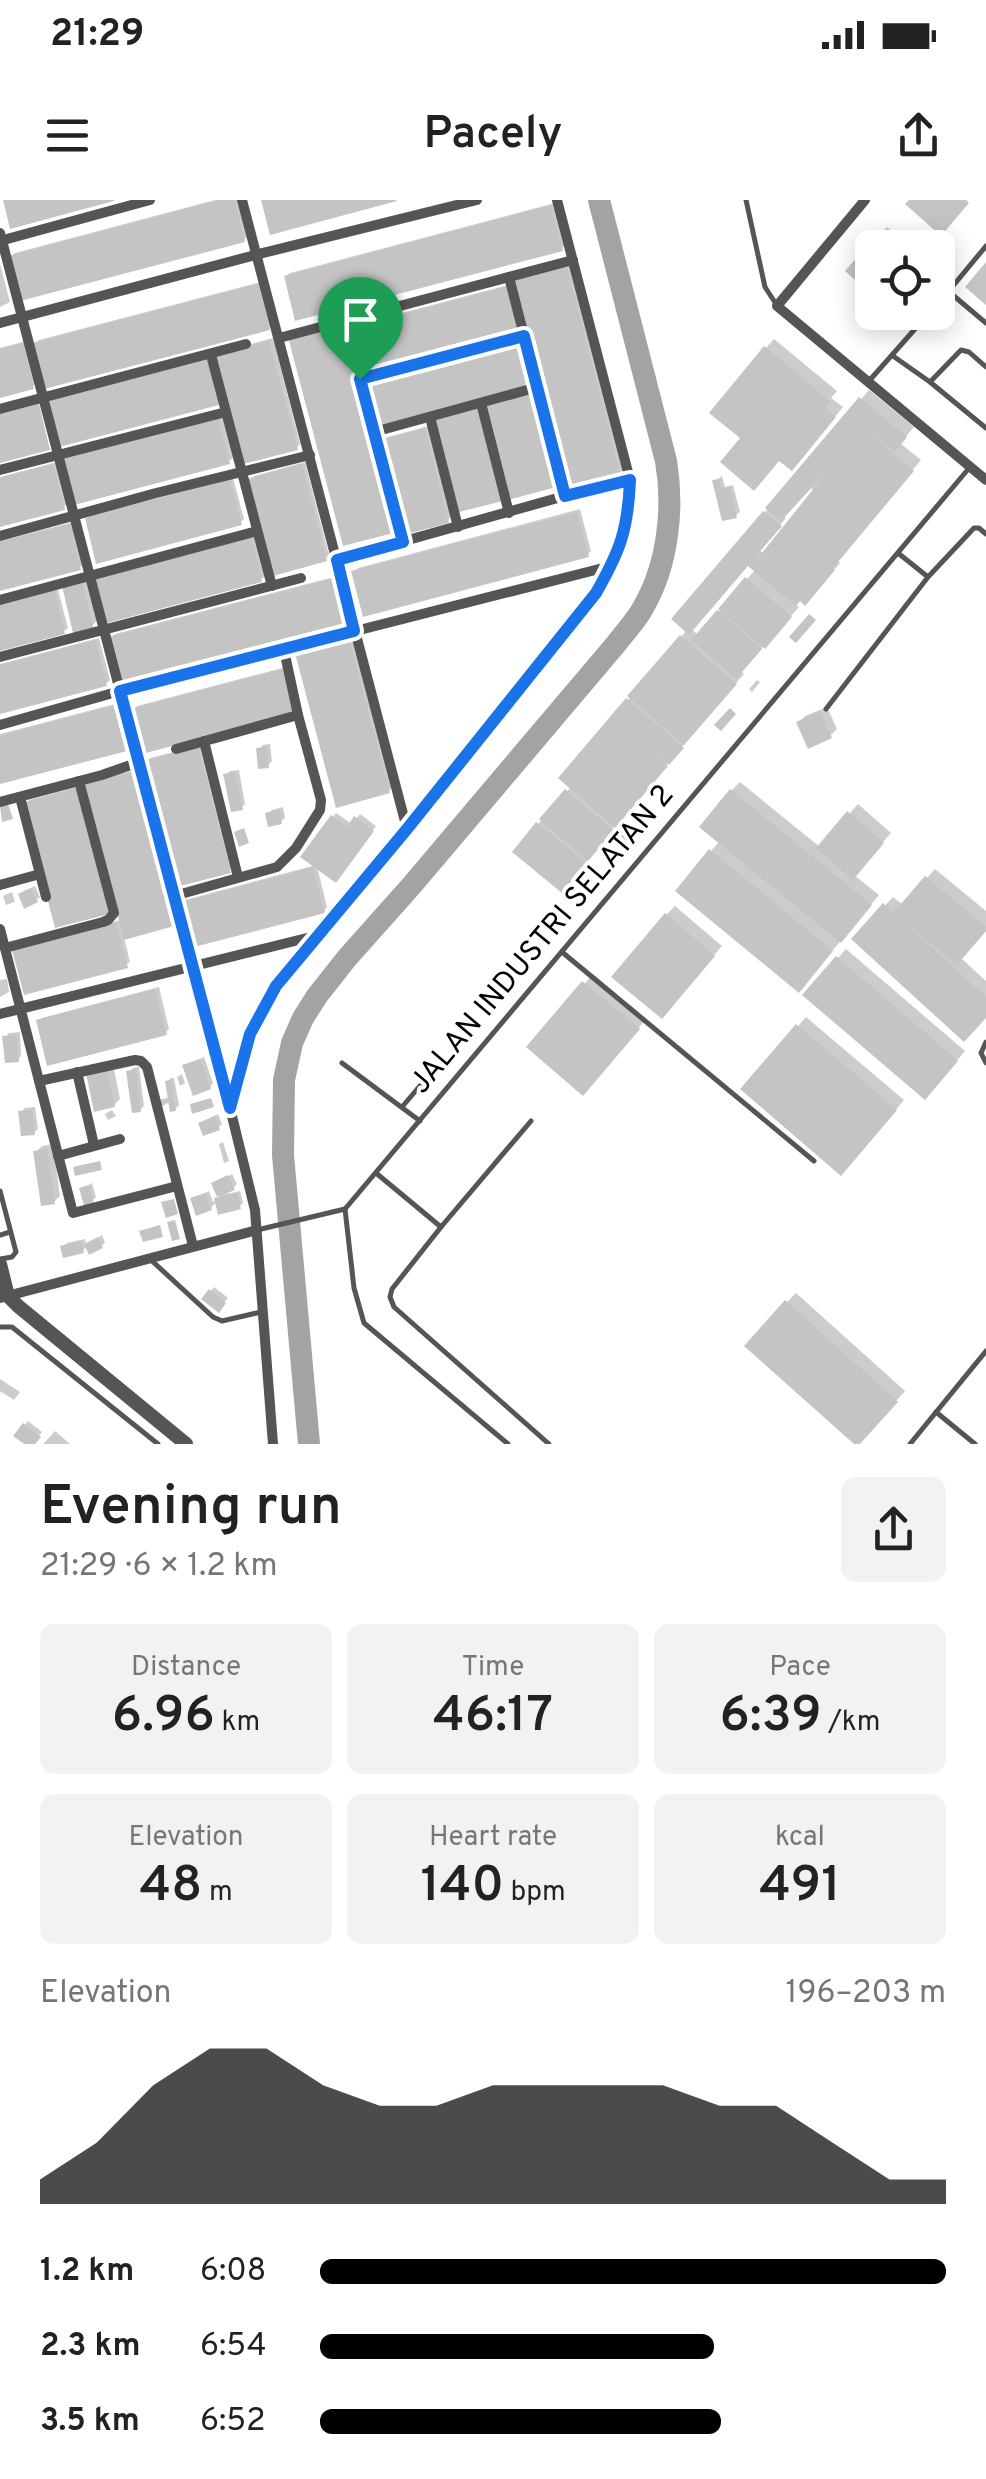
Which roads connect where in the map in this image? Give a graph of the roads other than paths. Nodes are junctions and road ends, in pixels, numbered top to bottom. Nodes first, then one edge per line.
1 (150, 200) edge
2 (242, 200) edge
3 (477, 200) edge
4 (557, 200) edge
5 (746, 200) edge
6 (865, 200) edge
7 (1, 238) edge
8 (986, 246) edge
9 (255, 256) junction
10 (573, 260) junction
11 (509, 277) junction
12 (955, 283) edge
13 (955, 297) edge
14 (777, 306) junction
15 (22, 317) junction
16 (346, 320) junction
17 (0, 323) edge
18 (986, 323) edge
19 (915, 330) edge
20 (524, 336) junction
21 (279, 338) junction
22 (246, 344) dead end
23 (211, 355) junction
24 (893, 356) junction
25 (986, 367) edge
26 (360, 379) junction
27 (868, 382) junction
28 (930, 382) junction
29 (538, 388) junction
30 (44, 398) junction
31 (482, 404) junction
32 (0, 410) edge
33 (226, 412) junction
34 (430, 417) junction
35 (986, 428) edge
36 (374, 432) junction
37 (58, 455) junction
38 (310, 455) junction
39 (970, 467) junction
40 (0, 470) edge
41 (242, 472) junction
42 (630, 480) junction
43 (986, 480) edge
44 (565, 496) junction
45 (509, 513) junction
46 (74, 516) junction
47 (458, 527) junction
48 (257, 531) junction
49 (986, 534) edge
50 (0, 536) edge
51 (403, 542) junction
52 (898, 553) junction
53 (337, 560) junction
54 (612, 566) junction
55 (90, 576) junction
56 (928, 577) junction
57 (301, 578) dead end
58 (272, 586) junction
59 (0, 600) edge
60 (104, 630) junction
61 (354, 631) junction
62 (284, 650) junction
63 (0, 657) edge
64 (120, 691) junction
65 (826, 709) dead end
66 (298, 716) junction
67 (0, 725) edge
68 (204, 741) junction
69 (176, 749) dead end
70 (139, 762) junction
71 (79, 781) junction
72 (20, 797) junction
73 (0, 802) edge
74 (407, 829) junction
75 (40, 874) junction
76 (238, 878) junction
77 (0, 885) edge
78 (174, 896) junction
79 (46, 897) dead end
80 (0, 929) edge
81 (316, 936) junction
82 (5, 948) junction
83 (562, 952) junction
84 (192, 966) junction
85 (20, 1009) junction
86 (0, 1014) edge
87 (986, 1042) edge
88 (441, 1061) dead end
89 (342, 1063) dead end
90 (986, 1063) edge
91 (77, 1072) junction
92 (39, 1080) junction
93 (402, 1107) junction
94 (230, 1108) junction
95 (420, 1121) junction
96 (531, 1121) dead end
97 (120, 1138) dead end
98 (94, 1144) junction
99 (58, 1156) junction
100 (814, 1161) dead end
101 (376, 1173) junction
102 (178, 1186) junction
103 (0, 1191) edge
104 (1, 1200) edge
105 (345, 1209) junction
106 (441, 1227) junction
107 (262, 1229) junction
108 (10, 1232) junction
109 (0, 1235) edge
110 (193, 1246) junction
111 (149, 1258) junction
112 (0, 1262) edge
113 (4, 1297) edge
114 (262, 1312) junction
115 (0, 1326) edge
116 (986, 1352) edge
117 (936, 1412) junction
118 (158, 1444) edge
119 (186, 1444) edge
120 (273, 1444) edge
121 (508, 1444) edge
122 (550, 1444) edge
123 (910, 1444) edge
124 (975, 1444) edge

1 - 7 street
2 - 9 street
3 - 9 street
4 - 10 street
5 - 14 lane
6 - 14 street
7 - 15 street
8 - 12 lane
9 - 15 street
9 - 21 street
10 - 11 street
10 - 42 street
11 - 16 street
11 - 20 street
13 - 18 lane
14 - 27 street
15 - 17 street
15 - 30 street
16 - 21 street
16 - 26 street
19 - 24 lane
20 - 26 street
20 - 29 street
21 - 38 street
22 - 23 street
23 - 30 street
23 - 33 street
24 - 27 lane
24 - 28 lane
25 - 28 lane
26 - 36 street
27 - 39 street
28 - 35 lane
29 - 31 street
29 - 44 street
30 - 32 street
30 - 37 street
31 - 34 street
31 - 45 street
33 - 37 street
33 - 41 street
34 - 36 street
34 - 47 street
36 - 51 street
37 - 40 street
37 - 46 street
38 - 41 street
38 - 53 street
39 - 43 street
39 - 52 lane, JALAN INDUSTRI SELATAN 2
41 - 46 street
41 - 48 street
42 - 44 street
42 - 54 street
44 - 45 street
45 - 47 street
46 - 50 street
46 - 55 street
47 - 51 street
48 - 55 street
48 - 58 street
49 - 56 lane
51 - 53 street
52 - 56 lane
52 - 83 lane, JALAN INDUSTRI SELATAN 2
53 - 61 street
54 - 61 street
54 - 74 street
55 - 59 street
55 - 60 street
56 - 65 lane
57 - 58 street
58 - 60 street
60 - 63 street
60 - 64 street
61 - 62 street
61 - 74 street
62 - 64 street
62 - 66 street
64 - 67 street
64 - 70 street
66 - 68 street
66 - 76 street
68 - 69 street
68 - 76 street
70 - 71 street
70 - 78 street
71 - 72 street
71 - 82 street
72 - 73 street
72 - 75 street
74 - 81 street
75 - 77 street
75 - 79 street
76 - 78 street
78 - 84 street
80 - 82 street
81 - 84 street
81 - 94 street
82 - 85 street
83 - 95 lane, JALAN INDUSTRI SELATAN 2
83 - 100 lane
84 - 85 street
84 - 94 street
85 - 86 street
85 - 92 street
87 - 90 lane
88 - 93 lane
89 - 93 lane
91 - 92 street
91 - 98 street
91 - 102 street
92 - 99 street
93 - 95 lane
94 - 107 street
95 - 101 lane, JALAN INDUSTRI SELATAN 2
96 - 106 lane
97 - 98 street
98 - 99 street
99 - 102 street
101 - 105 lane, JALAN INDUSTRI SELATAN 2
101 - 106 lane
102 - 110 street
103 - 104 lane
104 - 108 lane
105 - 107 lane
105 - 121 lane
106 - 122 lane
107 - 110 street
107 - 114 street
108 - 109 lane
108 - 112 lane
110 - 111 street
111 - 113 street
111 - 114 lane
112 - 113 street
113 - 119 street
114 - 120 street
115 - 118 lane
116 - 117 lane
117 - 123 lane
117 - 124 lane

